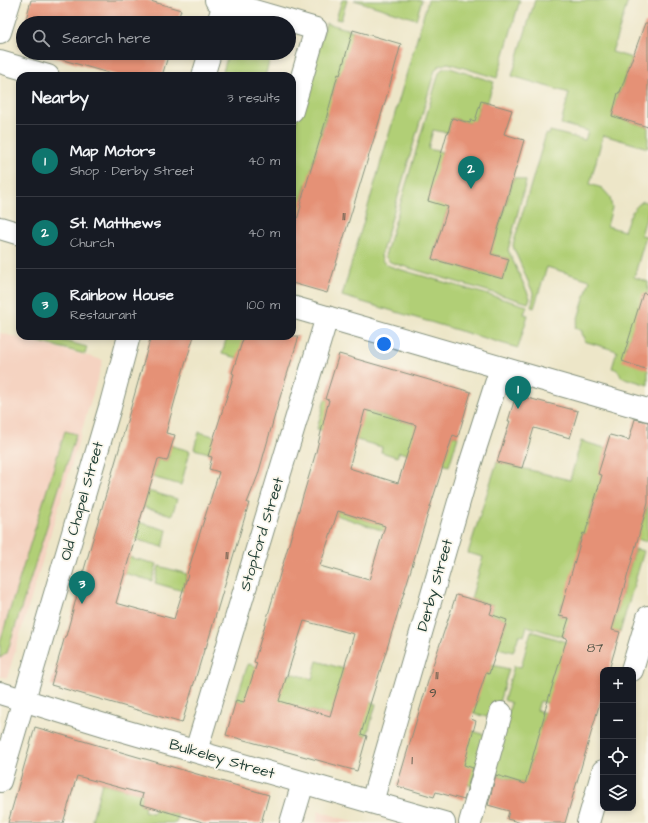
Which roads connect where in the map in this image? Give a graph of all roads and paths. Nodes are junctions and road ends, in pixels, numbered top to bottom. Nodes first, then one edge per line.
1 (10, 0) edge
2 (222, 1) edge
3 (219, 16) edge
4 (272, 16) edge
5 (296, 23) edge
6 (0, 32) edge
7 (208, 60) edge
8 (0, 62) edge
9 (34, 72) edge
10 (204, 72) edge
11 (296, 97) edge
12 (0, 228) edge
13 (16, 233) edge
14 (296, 308) edge
15 (327, 317) junction
16 (129, 340) edge
17 (501, 368) junction
18 (648, 410) edge
19 (648, 617) edge
20 (633, 667) edge
21 (0, 693) edge
22 (23, 700) junction
23 (501, 714) dead end
24 (196, 752) junction
25 (602, 775) edge
26 (0, 781) edge
27 (303, 783) junction
28 (372, 802) junction
29 (291, 823) edge
30 (444, 823) edge
31 (470, 823) edge
32 (588, 823) edge

1 - 6 street
2 - 3 street
2 - 4 street
5 - 11 street
7 - 10 street
8 - 9 street
12 - 13 street
14 - 15 street
15 - 17 street
15 - 24 street, Stopford Street
16 - 22 street, Old Chapel Street
17 - 18 street
17 - 28 street, Derby Street
19 - 20 street
21 - 22 street, Bulkeley Street
22 - 24 street, Bulkeley Street
22 - 26 street, Old Chapel Street
23 - 31 street
24 - 27 street, Bulkeley Street
25 - 32 street
27 - 28 street, Bulkeley Street
27 - 29 street
28 - 30 street, Bulkeley Street

